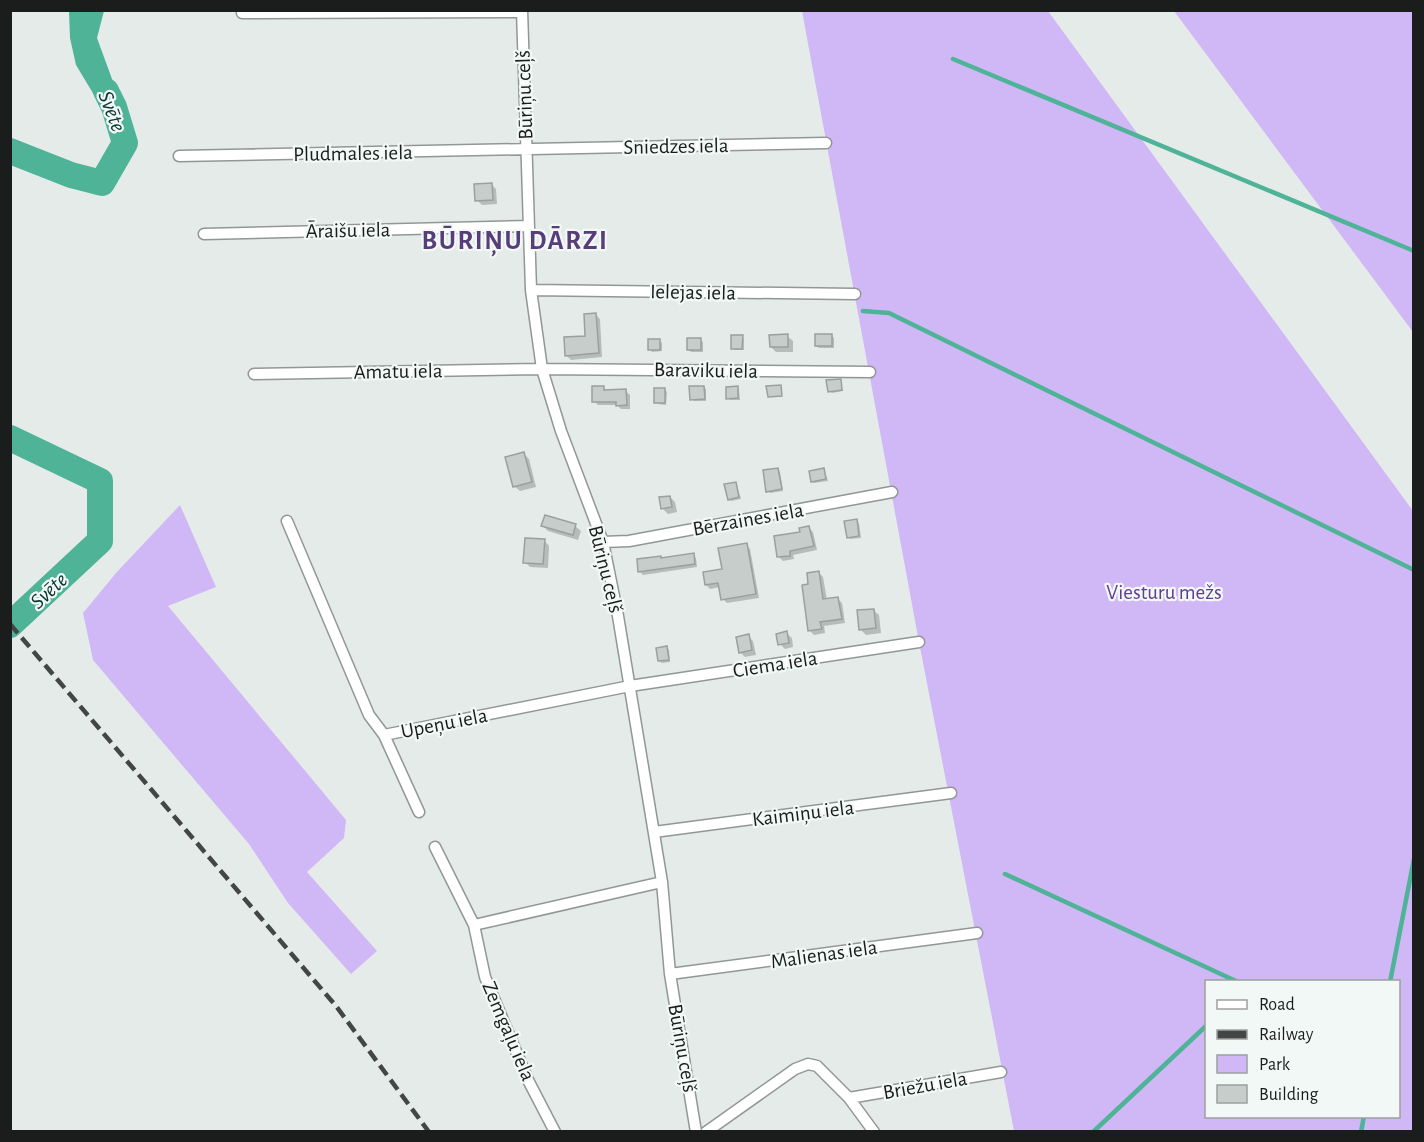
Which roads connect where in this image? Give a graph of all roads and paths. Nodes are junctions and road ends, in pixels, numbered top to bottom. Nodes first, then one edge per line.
1 (522, 11) edge
2 (242, 13) dead end
3 (826, 143) dead end
4 (526, 149) junction
5 (179, 156) dead end
6 (529, 226) junction
7 (204, 234) dead end
8 (531, 290) junction
9 (855, 294) dead end
10 (542, 369) junction
11 (870, 372) dead end
12 (254, 374) dead end
13 (892, 492) dead end
14 (287, 521) dead end
15 (603, 542) junction
16 (919, 642) dead end
17 (630, 686) junction
18 (384, 735) junction
19 (951, 793) dead end
20 (419, 812) dead end
21 (654, 832) junction
22 (435, 847) dead end
23 (662, 882) junction
24 (474, 926) junction
25 (977, 933) dead end
26 (670, 974) junction
27 (1001, 1072) dead end
28 (849, 1098) junction
29 (555, 1131) edge
30 (696, 1131) edge
31 (706, 1131) edge
32 (874, 1131) edge

1 - 2 street
1 - 4 street, Būriņu ceļš
3 - 4 street, Sniedzes iela
4 - 5 street, Pludmales iela
4 - 6 street, Būriņu ceļš
6 - 7 street, Āraišu iela
6 - 8 street, Būriņu ceļš
8 - 9 street, Ielejas iela
8 - 10 street, Būriņu ceļš
10 - 11 street, Baraviku iela
10 - 12 street, Amatu iela
10 - 15 street, Būriņu ceļš
13 - 15 street, Bērzaines iela
14 - 18 street, Upeņu iela
15 - 17 street, Būriņu ceļš
16 - 17 street, Ciema iela
17 - 18 street, Upeņu iela
17 - 21 street, Būriņu ceļš
18 - 20 street
19 - 21 street, Kaimiņu iela
21 - 23 street, Būriņu ceļš
22 - 24 street, Zemgaļu iela
23 - 24 street
23 - 26 street, Būriņu ceļš
24 - 29 street, Zemgaļu iela
25 - 26 street, Malienas iela
26 - 30 street, Būriņu ceļš
27 - 28 street, Briežu iela
28 - 31 street, Briežu iela
28 - 32 street, Briežu iela

